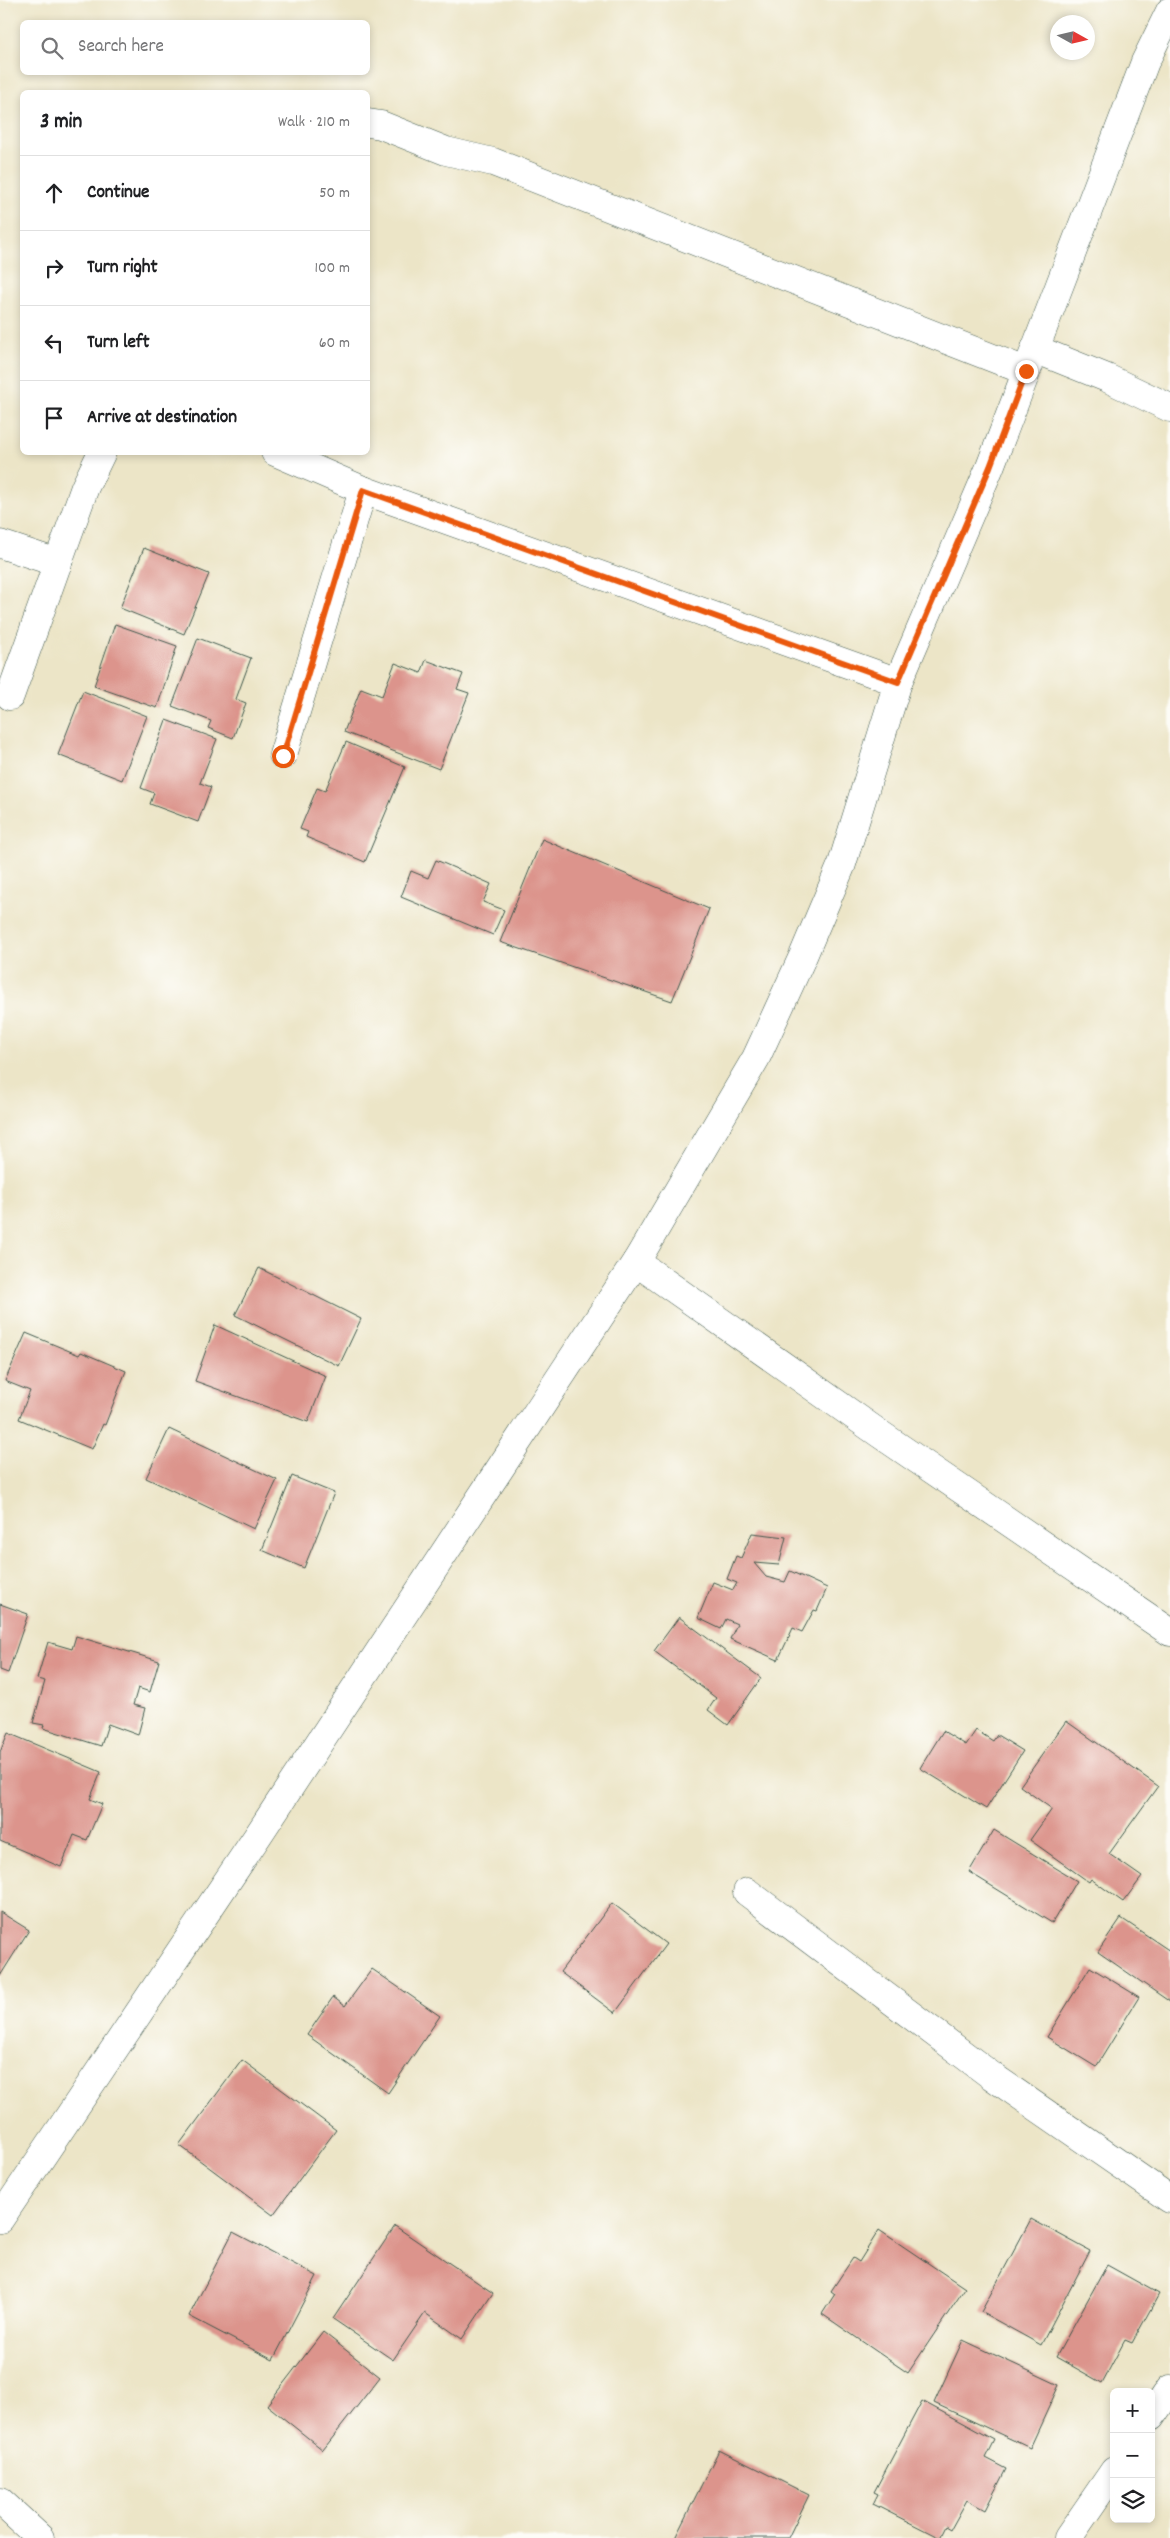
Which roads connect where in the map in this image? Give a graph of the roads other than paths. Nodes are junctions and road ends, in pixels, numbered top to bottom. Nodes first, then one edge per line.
1 (1170, 11) edge
2 (370, 123) edge
3 (1030, 360) junction
4 (1170, 408) edge
5 (101, 455) edge
6 (282, 455) edge
7 (363, 490) junction
8 (0, 544) edge
9 (58, 563) junction
10 (898, 682) junction
11 (10, 696) dead end
12 (283, 756) dead end
13 (636, 1262) junction
14 (1170, 1632) edge
15 (747, 1892) dead end
16 (1170, 2199) edge
17 (0, 2219) edge
18 (1170, 2389) edge
19 (1155, 2411) edge
20 (1110, 2477) edge
21 (0, 2501) edge
22 (40, 2538) edge
23 (1068, 2538) edge

1 - 3 street
2 - 3 street
3 - 4 street
3 - 10 street
5 - 9 street
6 - 7 street
7 - 10 street
7 - 12 street
8 - 9 street
9 - 11 street
10 - 13 street
13 - 14 street
13 - 17 street
15 - 16 street
18 - 19 street
20 - 23 street
21 - 22 street

